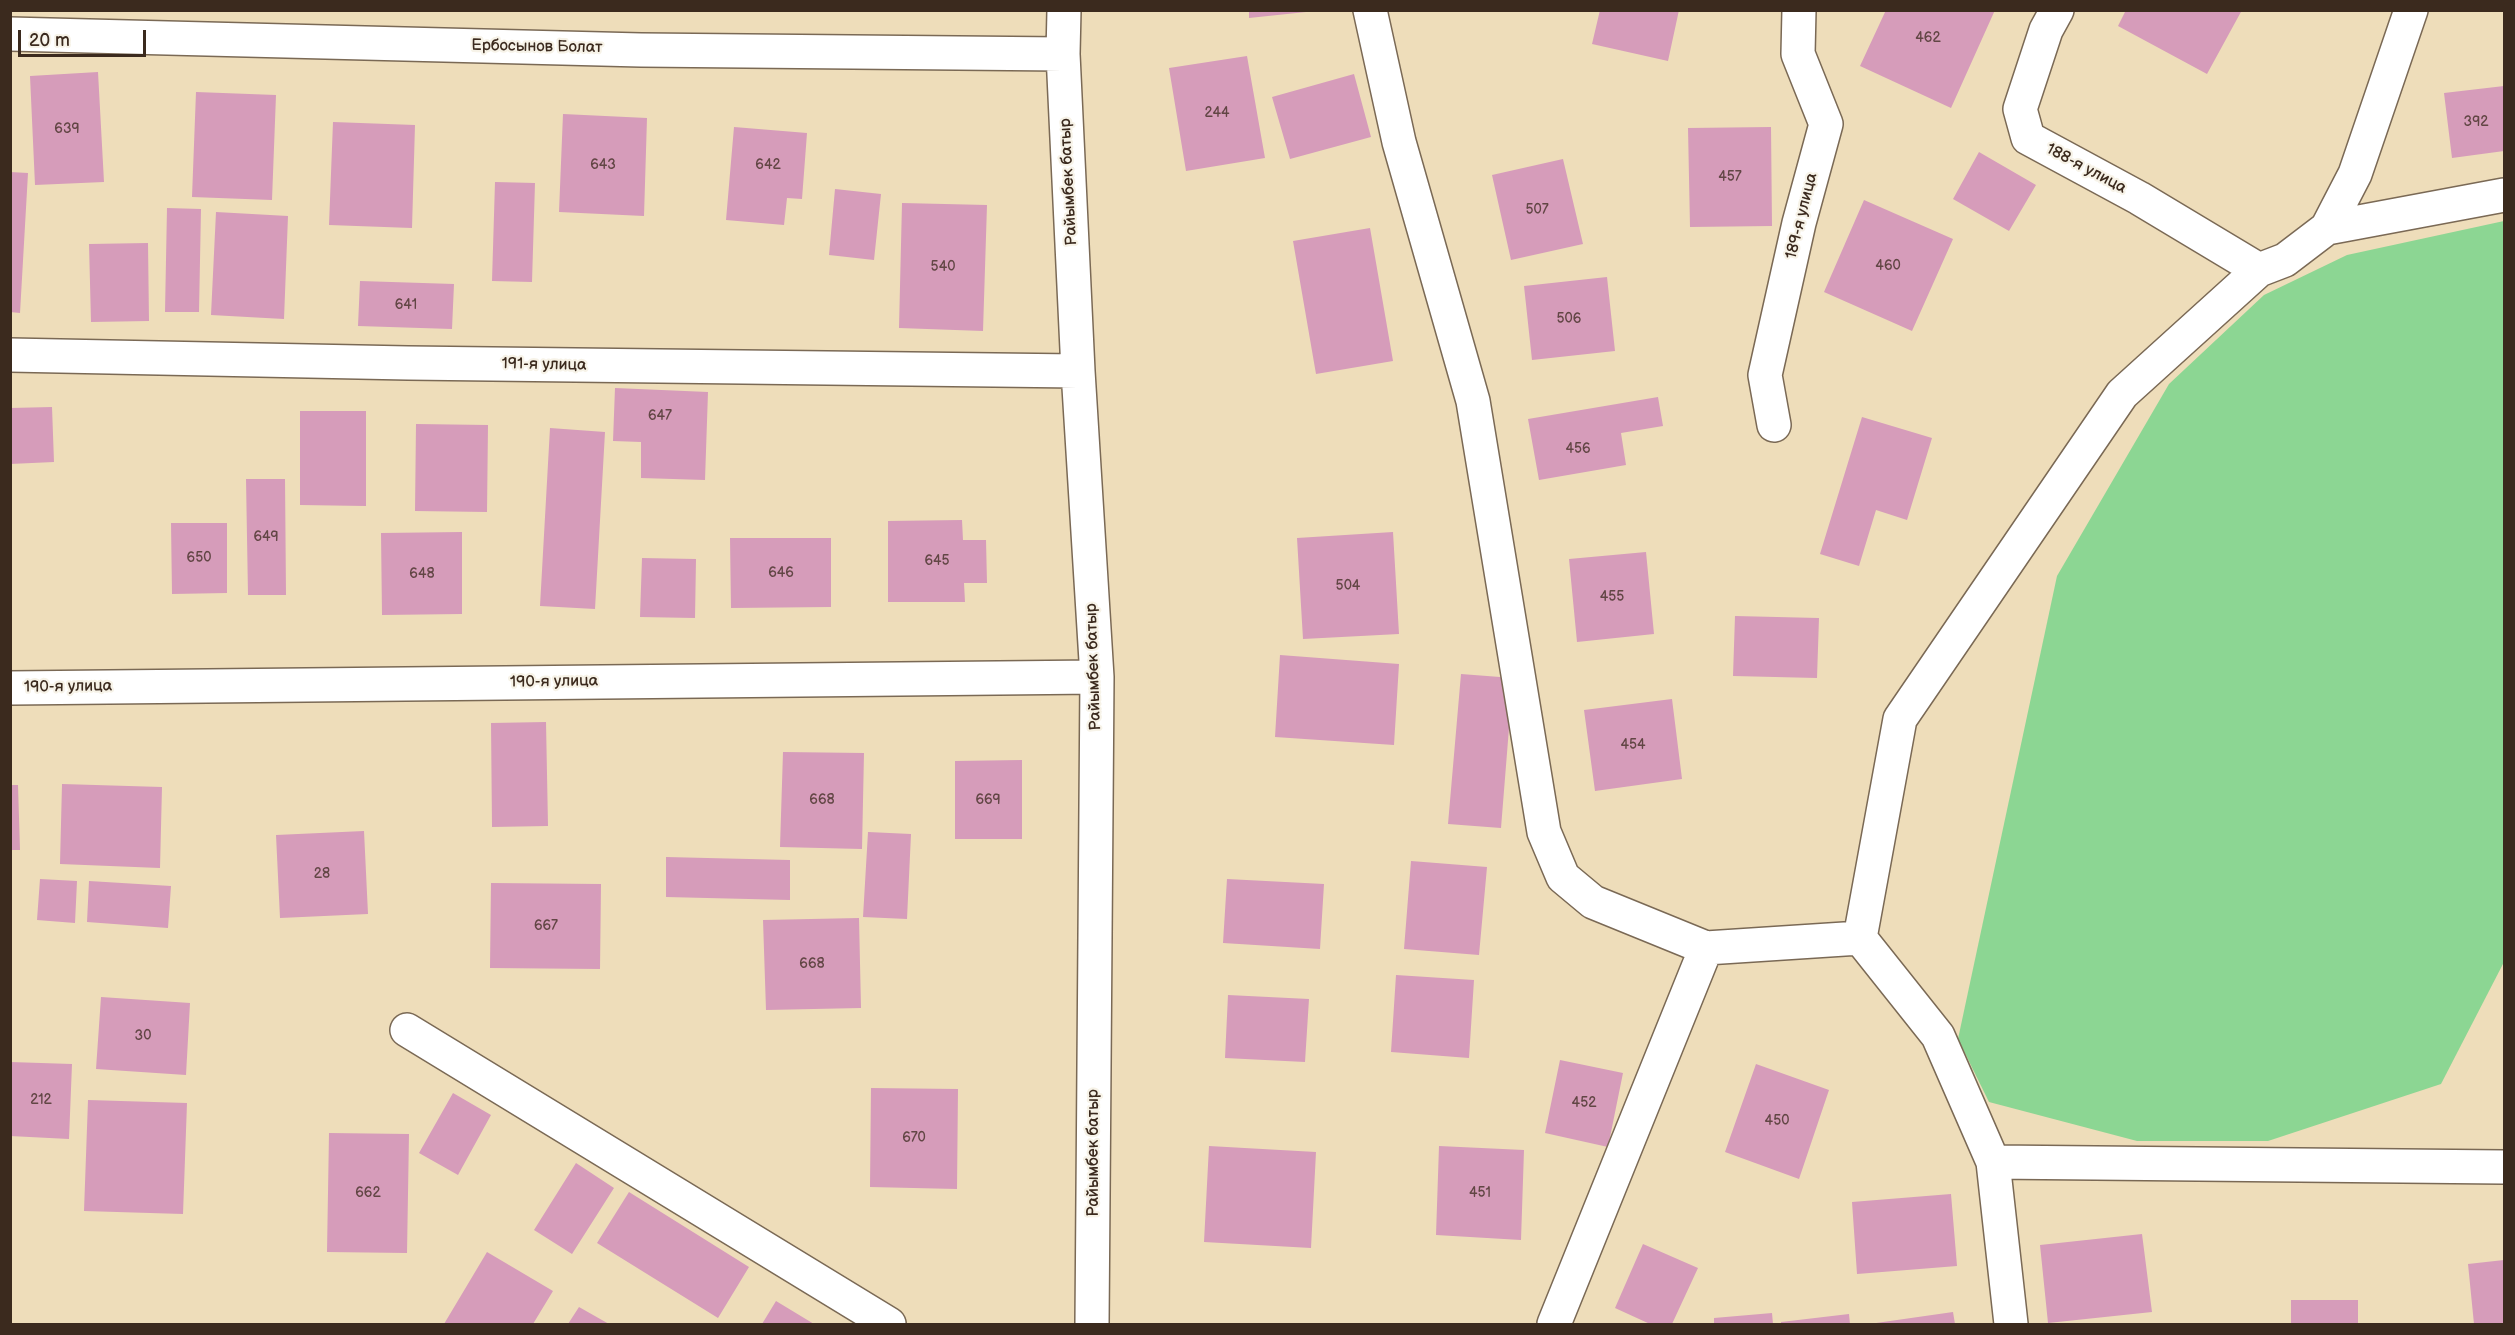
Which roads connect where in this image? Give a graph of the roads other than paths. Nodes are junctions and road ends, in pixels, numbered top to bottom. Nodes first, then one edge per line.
1 (1064, 10) edge
2 (1370, 10) edge
3 (1799, 10) edge
4 (2057, 10) edge
5 (2411, 10) edge
6 (10, 34) edge
7 (1063, 54) junction
8 (2505, 195) edge
9 (2327, 228) junction
10 (2259, 270) junction
11 (10, 355) edge
12 (1078, 371) junction
13 (1774, 425) dead end
14 (1097, 677) junction
15 (10, 688) edge
16 (1860, 938) junction
17 (1706, 948) junction
18 (407, 1030) dead end
19 (1993, 1162) junction
20 (2505, 1167) edge
21 (889, 1324) edge
22 (1092, 1324) edge
23 (1554, 1324) edge
24 (2011, 1324) edge

1 - 7 street, Райымбек батыр
2 - 17 street
3 - 13 street, 189-я улица
4 - 10 street, 188-я улица
5 - 9 street
6 - 7 street, Ербосынов Болат
7 - 12 street, Райымбек батыр
8 - 9 street
9 - 10 street
10 - 16 street
11 - 12 street, 191-я улица
12 - 14 street, Райымбек батыр
14 - 15 street, 190-я улица
14 - 22 street, Райымбек батыр
16 - 17 street
16 - 19 street
17 - 23 street
18 - 21 street
19 - 20 street
19 - 24 street

